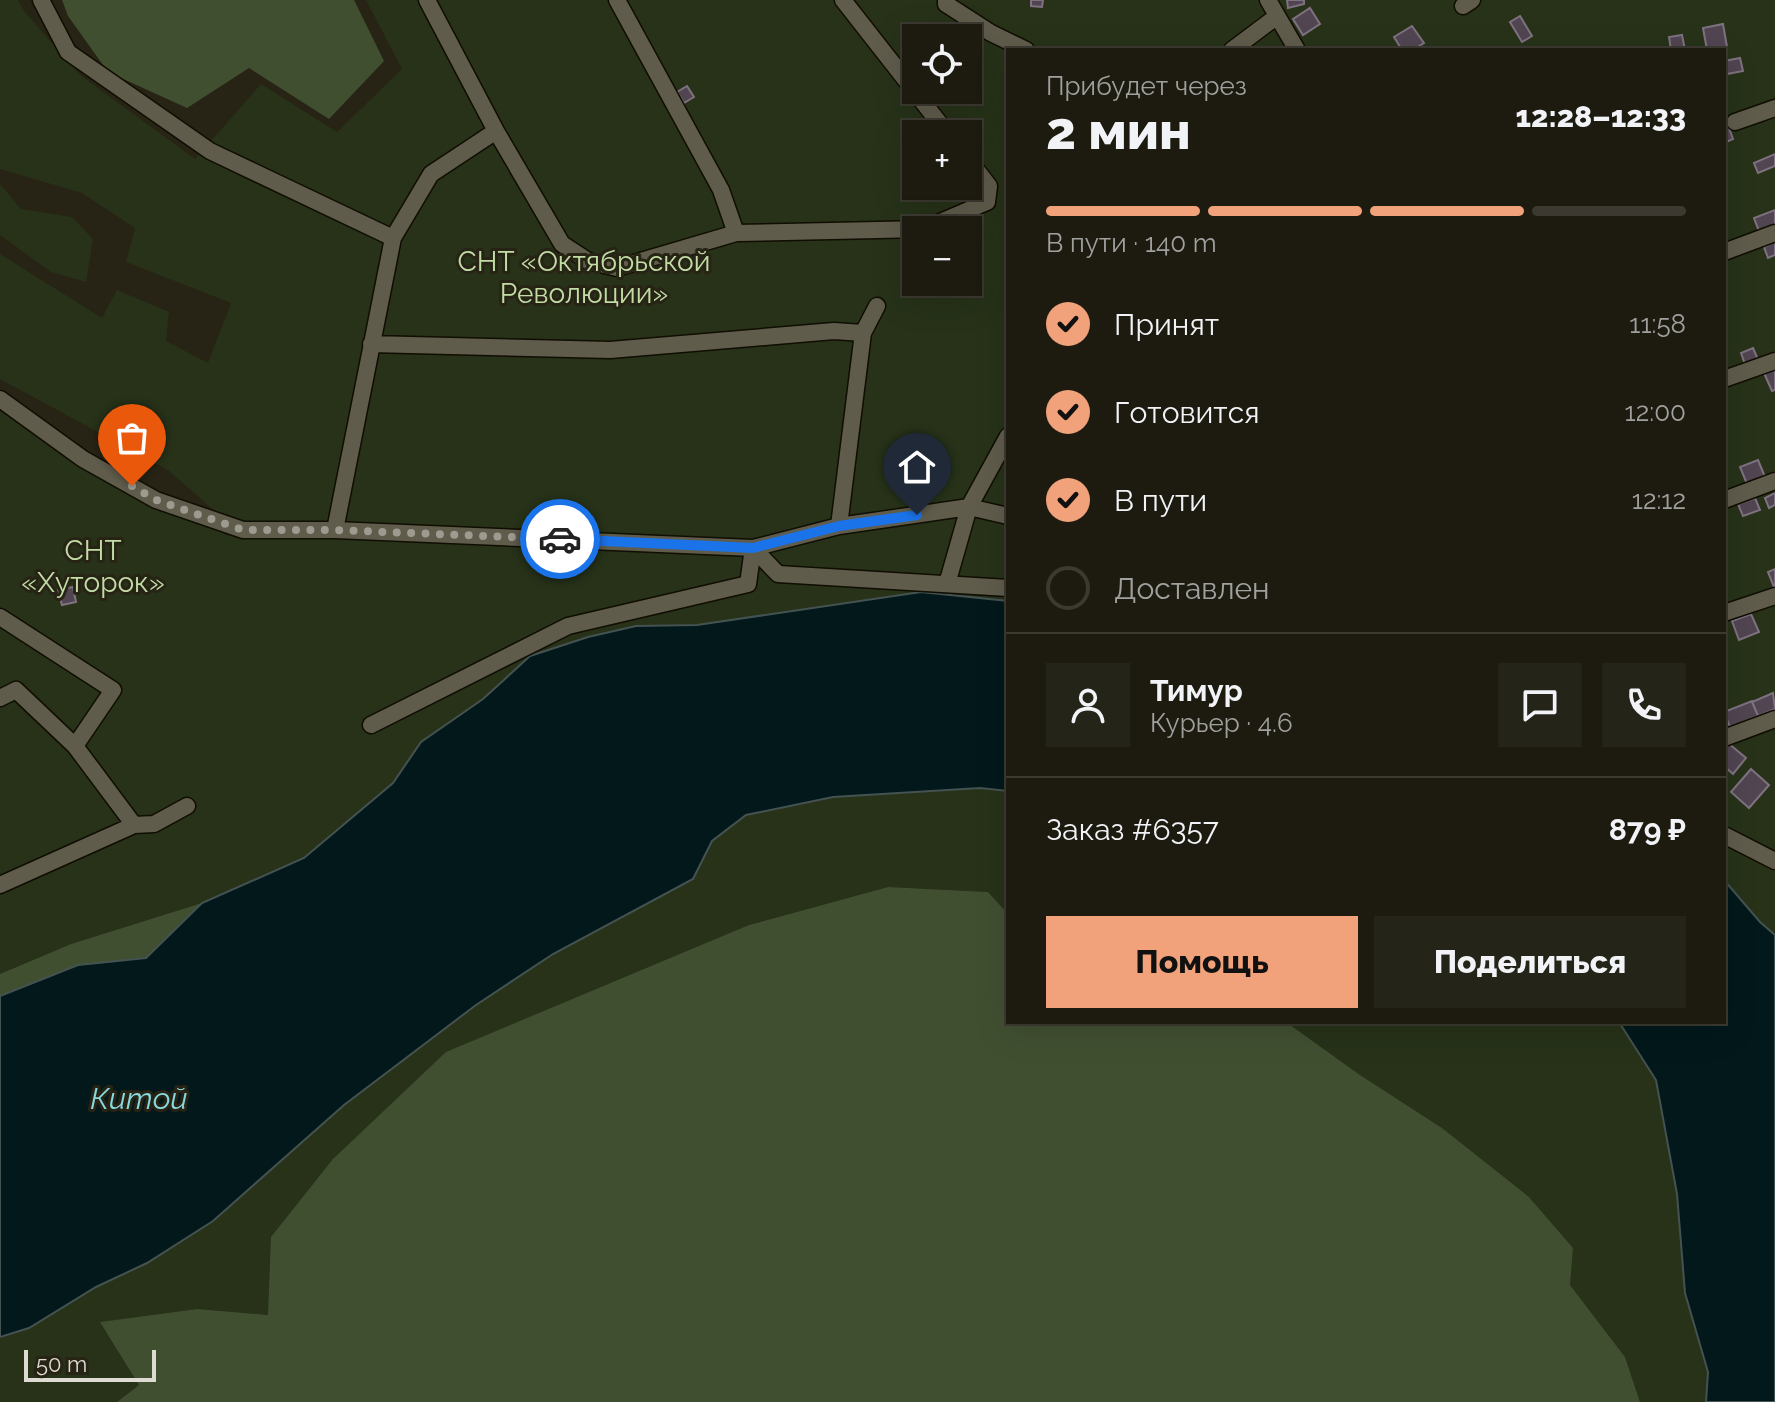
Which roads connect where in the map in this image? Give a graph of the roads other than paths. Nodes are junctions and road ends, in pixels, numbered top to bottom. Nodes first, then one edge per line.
1 (41, 0) edge
2 (427, 0) edge
3 (617, 0) edge
4 (843, 0) edge
5 (946, 0) edge
6 (1268, 0) edge
7 (1276, 17) junction
8 (1022, 48) edge
9 (1235, 48) edge
10 (1296, 48) edge
11 (1775, 108) edge
12 (937, 120) edge
13 (1735, 122) dead end
14 (496, 131) junction
15 (982, 177) edge
16 (736, 233) junction
17 (1775, 233) edge
18 (393, 238) junction
19 (1726, 251) edge
20 (877, 306) dead end
21 (863, 333) junction
22 (371, 344) junction
23 (1775, 361) edge
24 (1726, 378) edge
25 (0, 399) edge
26 (1006, 440) edge
27 (1775, 481) edge
28 (1726, 499) edge
29 (969, 507) junction
30 (1006, 516) edge
31 (839, 526) junction
32 (335, 530) junction
33 (753, 548) junction
34 (947, 584) junction
35 (1006, 588) edge
36 (1775, 596) edge
37 (1726, 612) edge
38 (0, 617) edge
39 (0, 698) edge
40 (1775, 719) edge
41 (371, 725) dead end
42 (1726, 737) edge
43 (75, 746) junction
44 (187, 806) dead end
45 (134, 825) junction
46 (1726, 836) edge
47 (1775, 861) edge
48 (0, 885) edge

1 - 18 street
2 - 14 street
3 - 16 street
4 - 12 street
5 - 8 street
6 - 7 street
7 - 9 street
7 - 10 street
11 - 13 street
14 - 16 street
14 - 18 street
15 - 16 street
17 - 19 street
18 - 22 street
20 - 21 street
21 - 22 street
21 - 31 street
22 - 32 street
23 - 24 street
25 - 32 street
26 - 29 street
27 - 28 street
29 - 30 street
29 - 31 street
29 - 34 street
31 - 33 street
32 - 33 street
33 - 34 street
33 - 41 street
34 - 35 street
36 - 37 street
38 - 43 street
39 - 43 street
40 - 42 street
43 - 45 street
44 - 45 street
45 - 48 street
46 - 47 street

